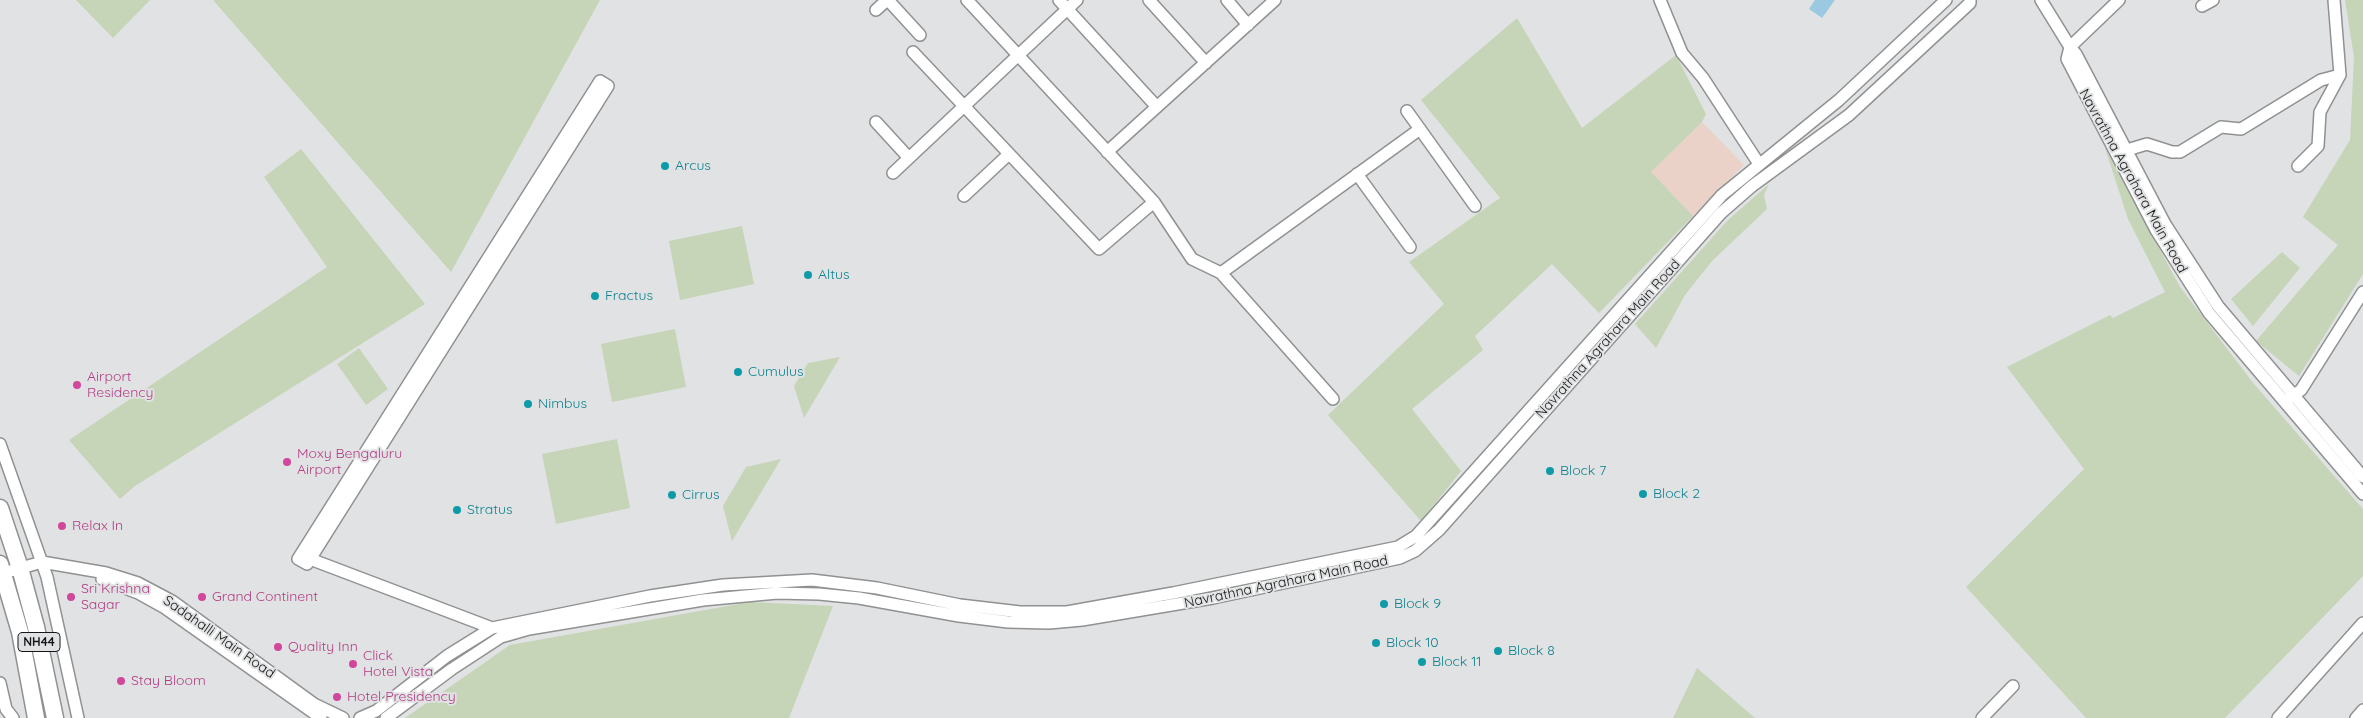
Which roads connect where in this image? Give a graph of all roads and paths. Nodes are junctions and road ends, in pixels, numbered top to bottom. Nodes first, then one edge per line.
1 (887, 0) edge
2 (967, 0) edge
3 (1059, 0) edge
4 (1077, 0) edge
5 (1149, 0) edge
6 (1227, 0) edge
7 (1275, 0) edge
8 (1660, 0) edge
9 (1946, 0) edge
10 (1970, 0) edge
11 (2119, 0) edge
12 (2213, 0) edge
13 (2334, 0) edge
14 (2047, 3) edge
15 (2202, 6) dead end
16 (1067, 9) junction
17 (876, 10) dead end
18 (1248, 25) junction
19 (920, 35) dead end
20 (2070, 48) junction
21 (913, 52) dead end
22 (1018, 55) junction
23 (1206, 63) junction
24 (2340, 75) junction
25 (604, 84) dead end
26 (1839, 100) junction
27 (964, 106) junction
28 (1157, 107) junction
29 (1407, 111) dead end
30 (1849, 115) junction
31 (876, 122) dead end
32 (1420, 129) junction
33 (2127, 150) junction
34 (1107, 152) junction
35 (1009, 154) junction
36 (909, 158) junction
37 (1759, 164) junction
38 (2298, 166) dead end
39 (893, 173) dead end
40 (1357, 174) junction
41 (964, 196) dead end
42 (1154, 202) junction
43 (1476, 206) dead end
44 (1410, 247) dead end
45 (1220, 273) junction
46 (2363, 292) edge
47 (2245, 347) junction
48 (1333, 399) dead end
49 (2289, 399) junction
50 (0, 444) edge
51 (2363, 477) edge
52 (2363, 494) edge
53 (0, 508) edge
54 (42, 562) junction
55 (20, 568) junction
56 (1, 570) edge
57 (1174, 599) junction
58 (544, 622) junction
59 (2363, 623) edge
60 (492, 628) junction
61 (0, 683) edge
62 (277, 683) junction
63 (2012, 686) dead end
64 (2363, 710) edge
65 (13, 718) edge
66 (36, 718) edge
67 (55, 718) edge
68 (78, 718) edge
69 (321, 718) edge
70 (343, 718) edge
71 (360, 718) edge
72 (386, 718) edge
73 (1982, 718) edge
74 (2278, 718) edge
75 (2356, 718) edge

1 - 17 street
1 - 19 street
2 - 22 street
3 - 16 street
4 - 16 street
5 - 23 street
6 - 18 street
7 - 18 street
8 - 37 street
9 - 26 street, Navrathna Agrahara Main Road
10 - 30 street, Navrathna Agrahara Main Road
11 - 20 street
12 - 15 street
13 - 24 street
14 - 20 street, Navrathna Agrahara Main Road
16 - 22 street
16 - 28 street
18 - 23 street
20 - 33 street, Navrathna Agrahara Main Road
20 - 47 street, Navrathna Agrahara Main Road
21 - 27 street
22 - 27 street
22 - 34 street
23 - 28 street
24 - 33 street
24 - 38 street
25 - 60 street
26 - 30 street
26 - 37 street, Navrathna Agrahara Main Road
27 - 35 street
27 - 36 street
28 - 34 street
29 - 32 street
30 - 57 street, Navrathna Agrahara Main Road
31 - 36 street
32 - 40 street
32 - 43 street
33 - 47 street, Navrathna Agrahara Main Road
34 - 42 street
35 - 41 street
35 - 42 street
36 - 39 street
37 - 57 street, Navrathna Agrahara Main Road
40 - 44 street
40 - 45 street
42 - 45 street
45 - 48 street
46 - 49 street
47 - 49 street, Navrathna Agrahara Main Road
49 - 51 street, Navrathna Agrahara Main Road
49 - 52 street, Navrathna Agrahara Main Road
50 - 54 street
53 - 55 highway, NH44
54 - 55 street
54 - 62 street, Sadahalli Main Road
54 - 68 street
55 - 56 street
55 - 67 highway, NH44
56 - 66 highway, NH44
57 - 58 street, Navrathna Agrahara Main Road
58 - 60 street, Navrathna Agrahara Main Road
58 - 72 street, Navrathna Agrahara Main Road
59 - 74 street
60 - 71 street, Navrathna Agrahara Main Road
61 - 65 street
62 - 69 street, Sadahalli Main Road
62 - 70 street, Sadahalli Main Road
63 - 73 street
64 - 75 street

